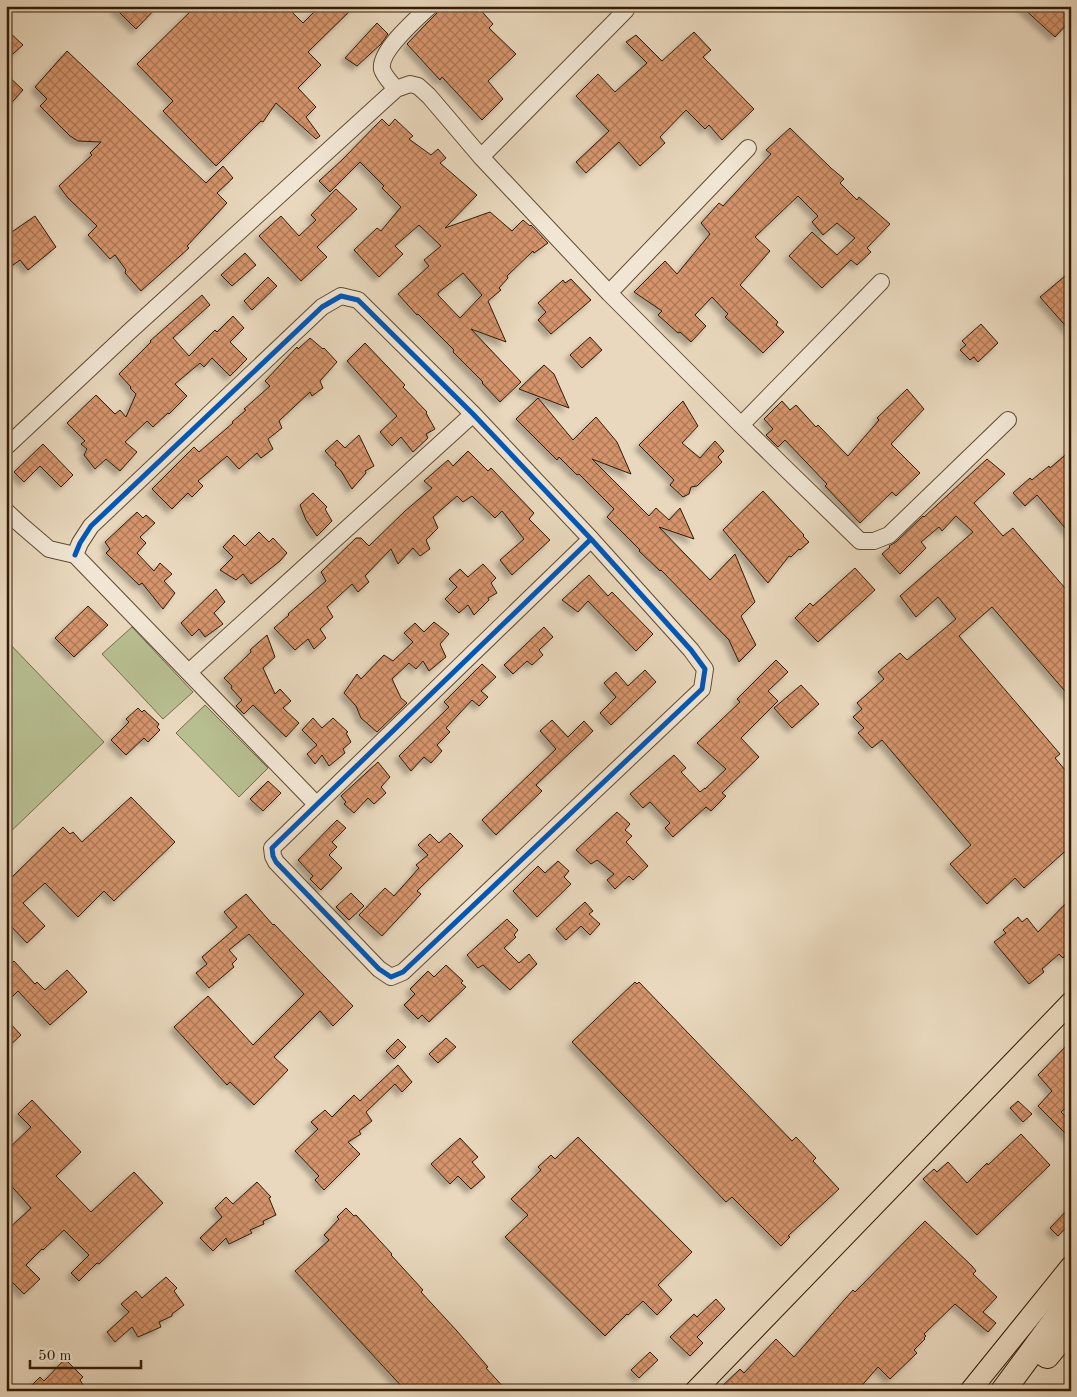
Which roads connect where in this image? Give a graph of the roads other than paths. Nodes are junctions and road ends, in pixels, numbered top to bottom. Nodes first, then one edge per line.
1 (430, 6) edge
2 (626, 10) dead end
3 (396, 89) junction
4 (748, 148) dead end
5 (481, 157) junction
6 (881, 282) dead end
7 (608, 293) junction
8 (473, 414) junction
9 (1008, 420) dead end
10 (740, 425) junction
11 (6, 447) edge
12 (6, 511) edge
13 (591, 539) junction
14 (75, 555) junction
15 (189, 672) junction
16 (316, 804) junction
17 (1071, 1002) edge
18 (1071, 1016) edge
19 (1071, 1266) edge
20 (1071, 1299) edge
21 (1071, 1326) edge
22 (695, 1391) edge
23 (707, 1391) edge
24 (970, 1391) edge
25 (1002, 1391) edge
26 (1018, 1391) edge

1 - 3 street
2 - 5 street
3 - 5 street
3 - 11 street
4 - 7 street
5 - 7 street
6 - 10 street
7 - 10 street
8 - 13 street
8 - 14 street
8 - 15 street
9 - 10 street
12 - 14 street
13 - 16 street
13 - 16 street
14 - 15 street
15 - 16 street
17 - 22 main road
18 - 23 main road
19 - 24 main road
20 - 25 highway
21 - 26 highway

